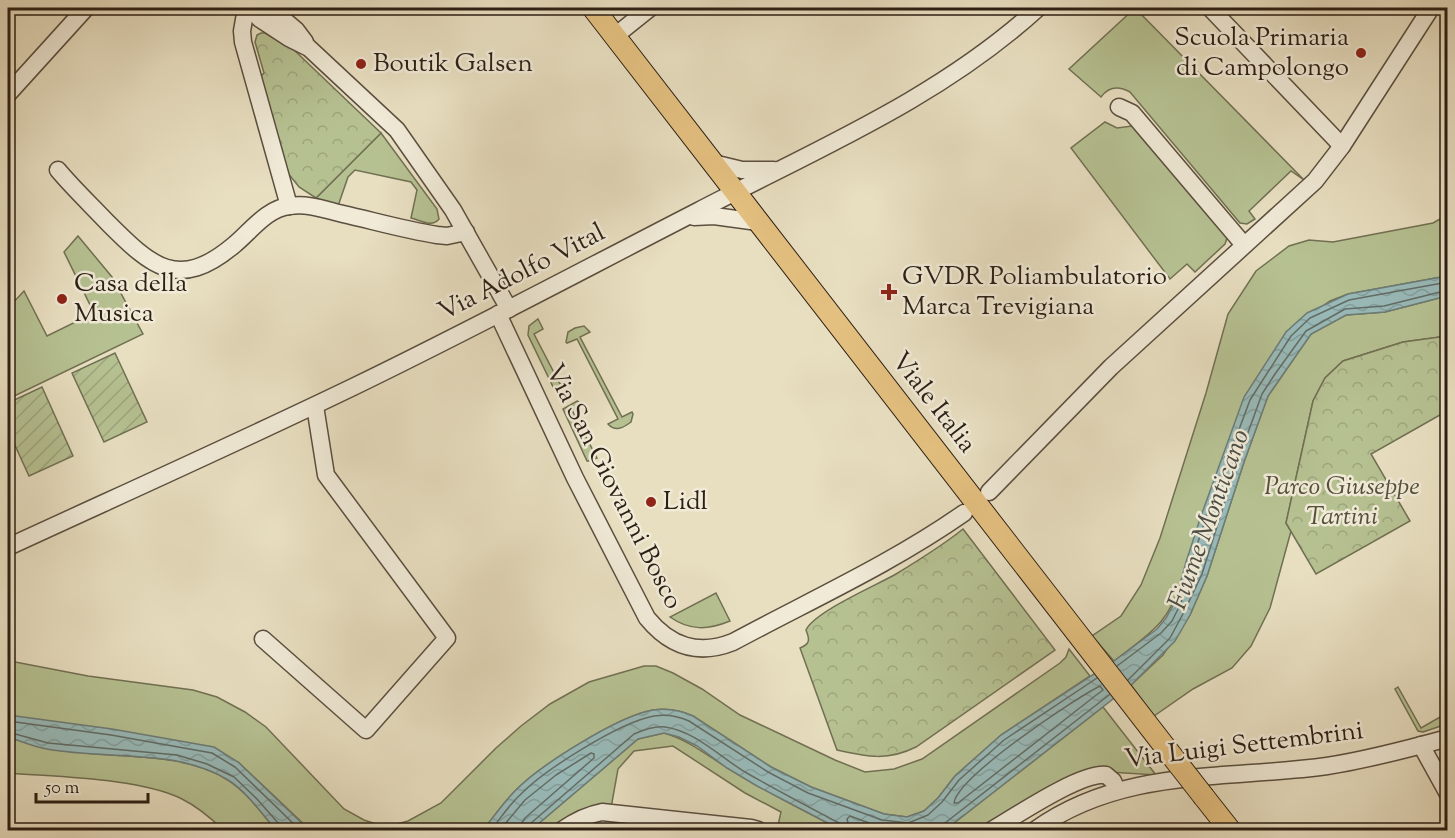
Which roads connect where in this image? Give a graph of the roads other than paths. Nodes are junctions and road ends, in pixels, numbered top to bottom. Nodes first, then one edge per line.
1 (86, 8) edge
2 (248, 8) edge
3 (270, 8) edge
4 (594, 8) edge
5 (650, 8) edge
6 (1038, 8) edge
7 (1210, 8) edge
8 (1431, 8) edge
9 (615, 36) junction
10 (309, 48) junction
11 (8, 94) edge
12 (1119, 107) dead end
13 (1342, 146) junction
14 (713, 163) junction
15 (58, 170) dead end
16 (781, 170) junction
17 (736, 192) junction
18 (289, 206) junction
19 (684, 218) junction
20 (758, 222) junction
21 (466, 232) junction
22 (1244, 245) junction
23 (503, 311) junction
24 (315, 406) junction
25 (989, 492) dead end
26 (964, 513) dead end
27 (8, 547) edge
28 (263, 639) dead end
29 (1448, 738) edge
30 (1421, 745) junction
31 (1117, 790) junction
32 (1448, 794) edge
33 (562, 831) edge
34 (758, 831) edge
35 (992, 831) edge
36 (1035, 831) edge
37 (1230, 831) edge

1 - 11 street
2 - 10 street
2 - 18 street
3 - 10 street
4 - 9 main road, Viale Italia
5 - 9 street
6 - 16 street, Via Adolfo Vital
7 - 13 street
8 - 13 street
9 - 14 main road, Viale Italia
10 - 21 street, Via San Giovanni Bosco
12 - 22 street
13 - 22 street
14 - 16 street
14 - 17 main road, Viale Italia
15 - 18 street
16 - 17 street, Via Adolfo Vital
17 - 19 street, Via Adolfo Vital
17 - 20 main road, Viale Italia
18 - 21 street
19 - 20 street
19 - 23 street, Via Adolfo Vital
20 - 37 main road, Viale Italia, bridge
21 - 23 street, Via San Giovanni Bosco
22 - 25 street
23 - 24 street, Via Adolfo Vital
23 - 26 street, Via San Giovanni Bosco
24 - 27 street, Via Adolfo Vital
24 - 28 street
29 - 30 street, Via Luigi Settembrini
30 - 31 street, Via Luigi Settembrini
30 - 32 street
31 - 35 street, Via Luigi Settembrini
31 - 36 street
33 - 34 street

